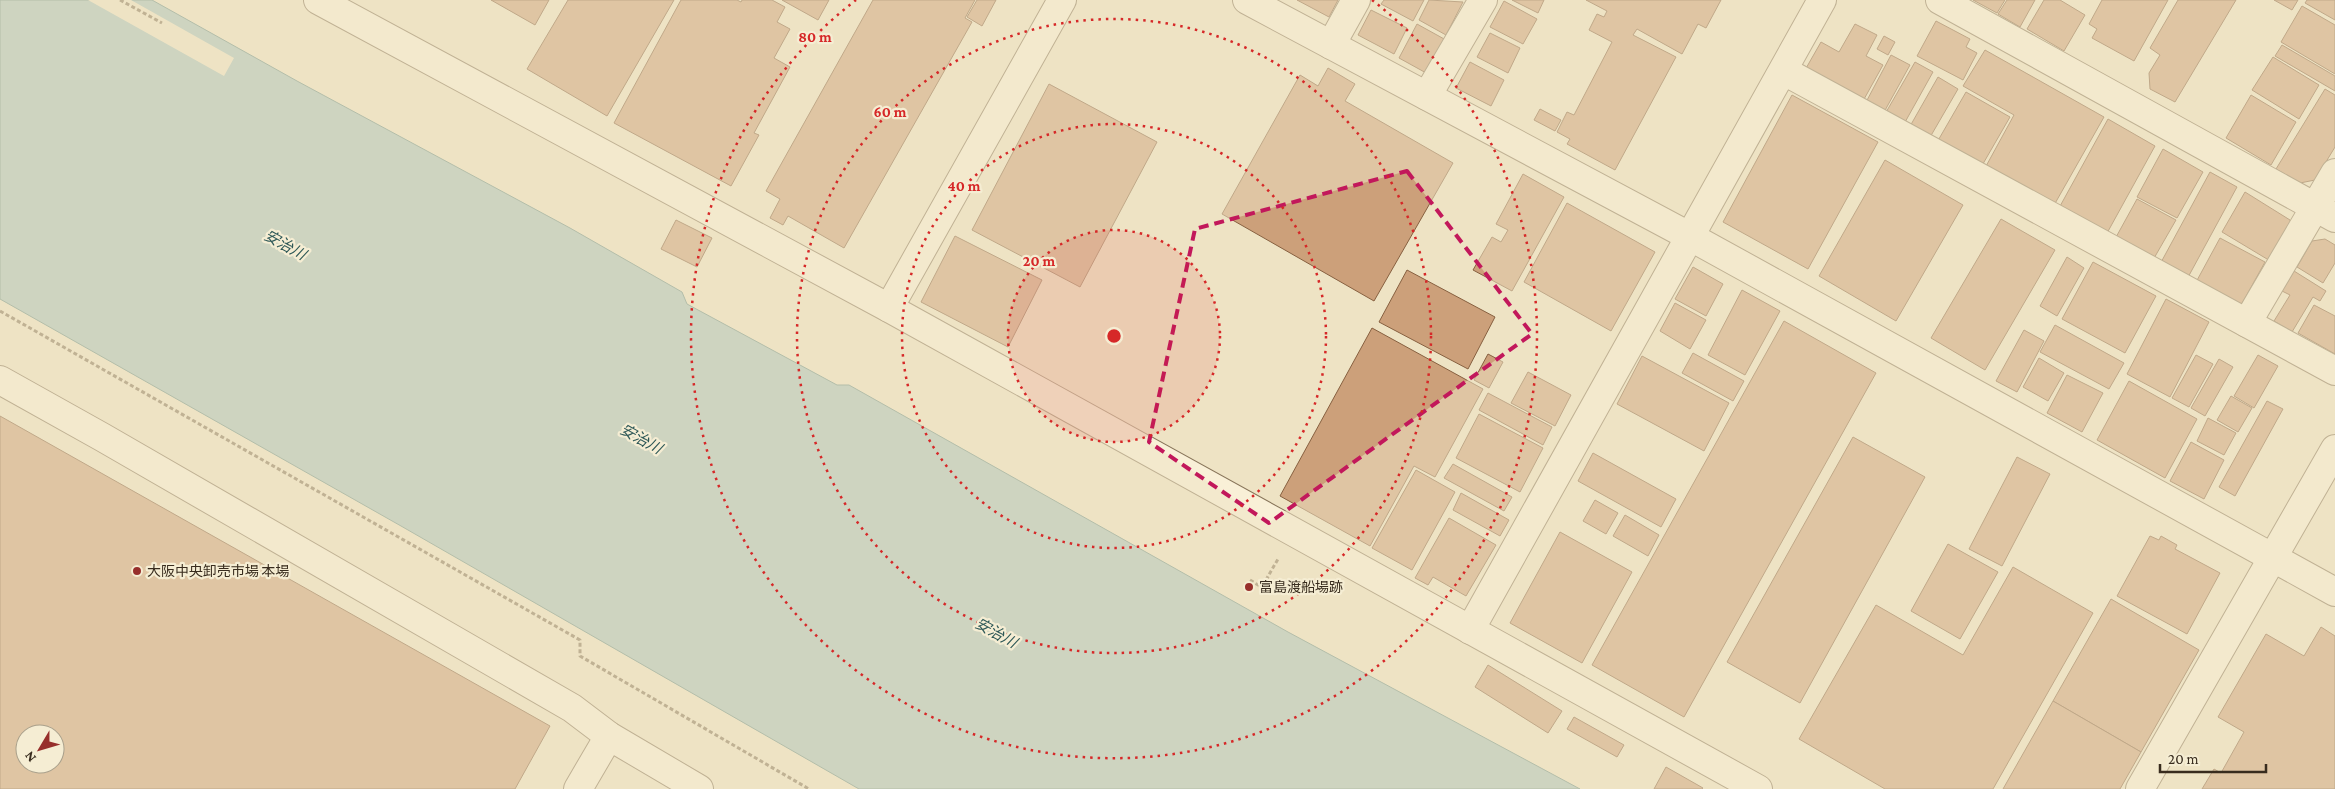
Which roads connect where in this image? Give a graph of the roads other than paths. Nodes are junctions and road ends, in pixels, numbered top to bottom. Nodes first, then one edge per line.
1 (318, 0) edge
2 (1062, 0) edge
3 (1247, 0) edge
4 (1356, 0) edge
5 (1483, 0) edge
6 (1822, 0) edge
7 (1940, 0) edge
8 (1331, 45) junction
9 (1784, 71) junction
10 (1427, 96) junction
11 (2335, 173) edge
12 (2325, 212) edge
13 (1689, 236) junction
14 (889, 308) junction
15 (2247, 323) junction
16 (2335, 371) edge
17 (0, 380) edge
18 (2335, 450) edge
19 (2274, 558) junction
20 (2335, 592) edge
21 (1470, 630) junction
22 (609, 736) junction
23 (578, 789) edge
24 (699, 789) edge
25 (1758, 789) edge
26 (2140, 789) edge

1 - 14 street
2 - 14 street
3 - 8 street
4 - 8 street
5 - 10 street
6 - 9 street
7 - 12 street
8 - 10 street
9 - 13 street
9 - 15 street
10 - 13 street
11 - 12 street
12 - 15 street
13 - 19 street
13 - 21 street
14 - 21 street
15 - 16 street
17 - 22 street
18 - 19 street
19 - 20 street
19 - 26 street
21 - 25 street
22 - 23 street
22 - 24 street

